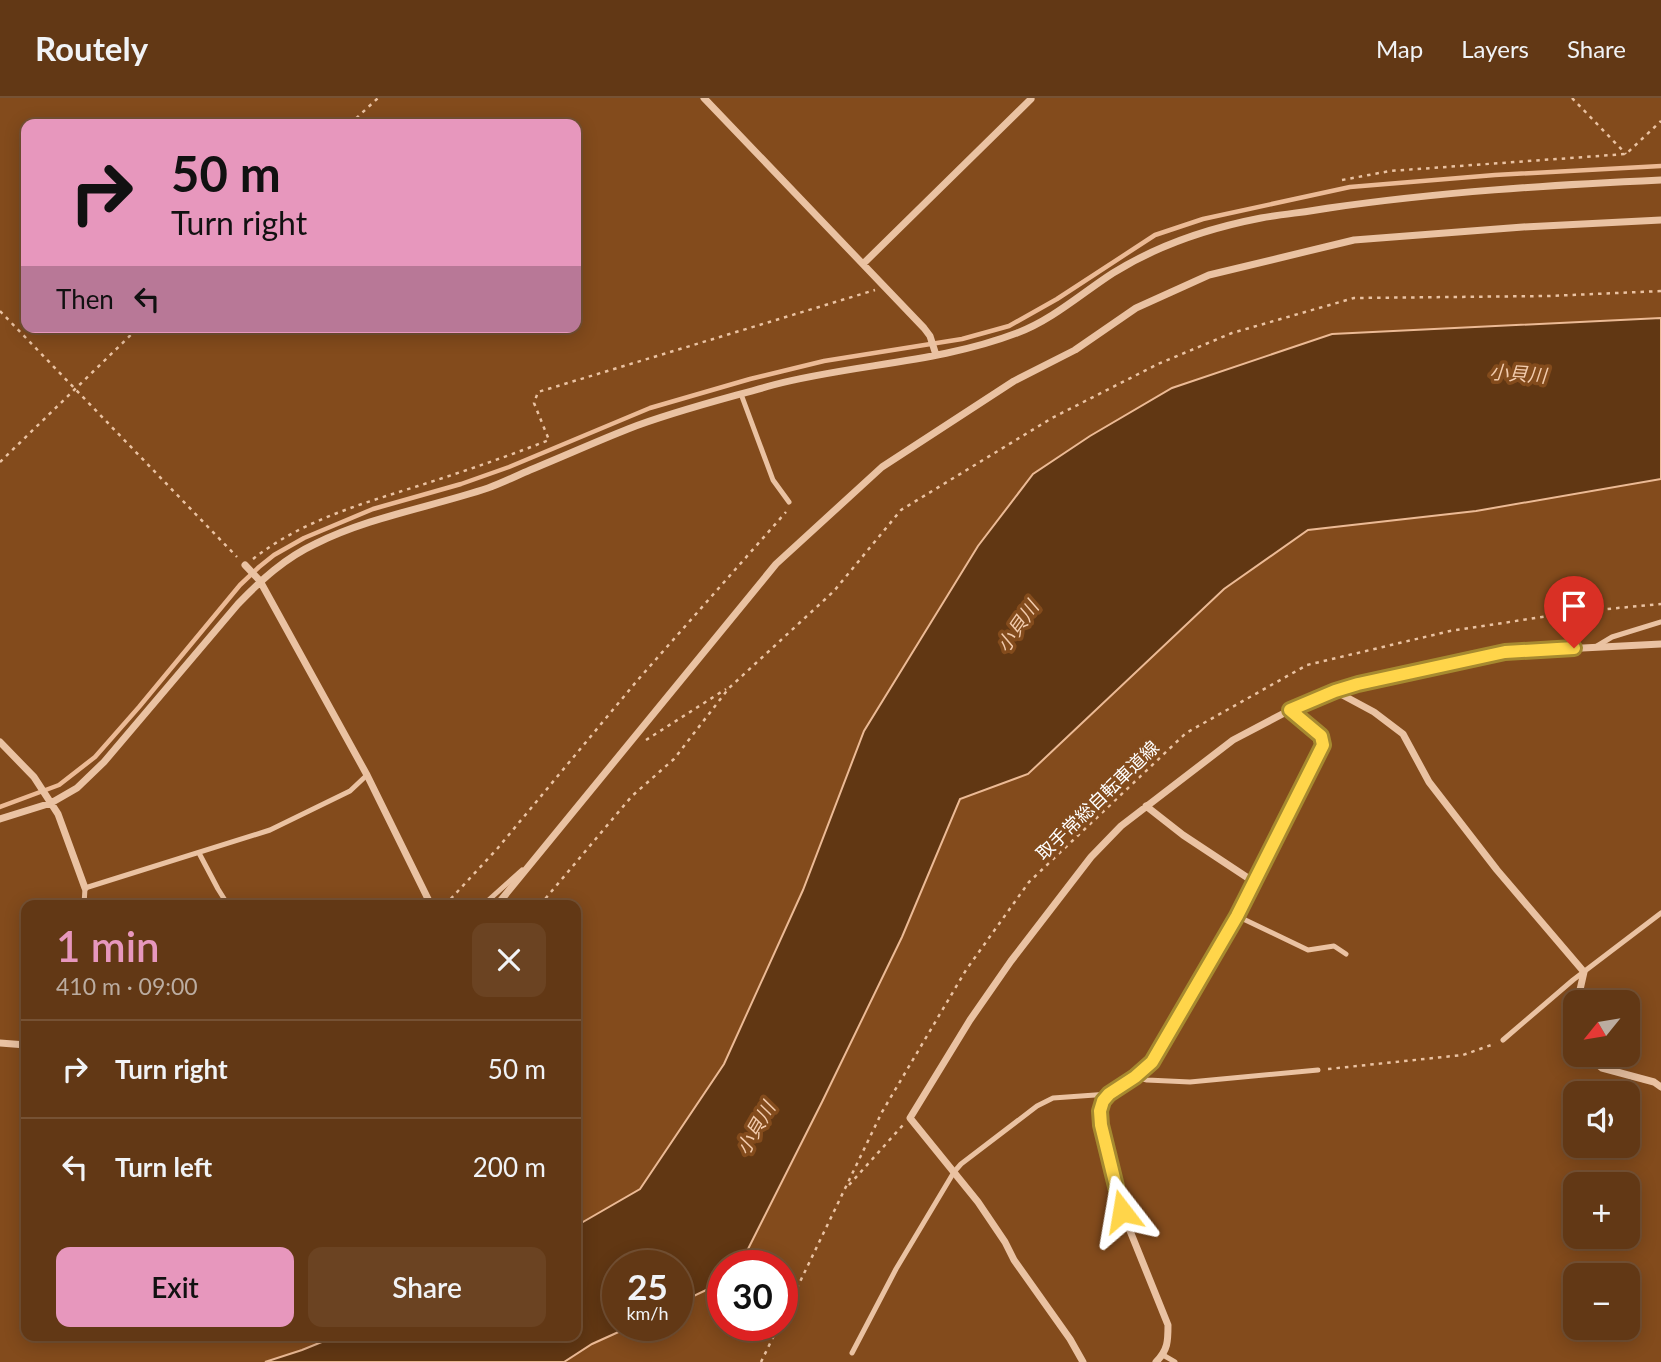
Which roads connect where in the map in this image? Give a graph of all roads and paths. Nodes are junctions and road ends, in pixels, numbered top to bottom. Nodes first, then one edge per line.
1 (378, 98) edge
2 (704, 98) edge
3 (1572, 98) edge
4 (1031, 99) edge
5 (355, 119) edge
6 (1661, 121) edge
7 (1626, 154) junction
8 (1342, 180) dead end
9 (1661, 180) edge
10 (1661, 220) edge
11 (863, 264) junction
12 (885, 287) junction
13 (1661, 291) edge
14 (0, 311) edge
15 (21, 333) edge
16 (21, 333) edge
17 (133, 333) edge
18 (936, 355) junction
19 (75, 389) junction
20 (741, 394) junction
21 (0, 462) edge
22 (789, 502) joint
23 (246, 566) junction
24 (258, 579) junction
25 (1661, 604) edge
26 (1661, 622) edge
27 (1661, 644) edge
28 (1597, 646) junction
29 (729, 688) junction
30 (1335, 691) junction
31 (1290, 710) junction
32 (0, 742) edge
33 (626, 748) junction
34 (366, 775) junction
35 (49, 800) junction
36 (1146, 806) junction
37 (0, 819) edge
38 (199, 853) junction
39 (536, 858) junction
40 (1254, 882) junction
41 (85, 888) junction
42 (84, 900) edge
43 (225, 900) edge
44 (428, 900) edge
45 (451, 900) edge
46 (488, 900) edge
47 (501, 900) edge
48 (544, 900) edge
49 (1661, 913) edge
50 (1237, 916) junction
51 (1346, 954) dead end
52 (1584, 972) junction
53 (1580, 990) edge
54 (1503, 1040) joint
55 (0, 1043) edge
56 (21, 1045) edge
57 (1602, 1068) edge
58 (1318, 1070) joint
59 (1135, 1077) junction
60 (1661, 1087) edge
61 (1109, 1094) junction
62 (910, 1118) junction
63 (954, 1172) junction
64 (845, 1190) junction
65 (798, 1286) edge
66 (771, 1341) edge
67 (852, 1353) dead end
68 (1164, 1355) junction
69 (761, 1362) edge
70 (1083, 1362) edge
71 (1156, 1362) edge
72 (1175, 1362) edge

1 - 5 path
2 - 11 street
3 - 7 path
4 - 11 street
6 - 7 path
7 - 8 path
9 - 18 street
10 - 33 street
11 - 12 street
12 - 18 street
12 - 23 path
13 - 29 path
14 - 16 path
15 - 19 path
17 - 19 path
18 - 20 street
19 - 21 path
19 - 23 path
20 - 22 lane
20 - 24 street
22 - 45 path
23 - 24 street
24 - 34 street
24 - 35 street
25 - 64 path, 取手常総自転車道線
26 - 28 lane
27 - 28 street
28 - 30 street
29 - 33 path
29 - 48 path
30 - 31 street
30 - 52 street
31 - 36 street
31 - 40 lane
32 - 35 street
33 - 39 street
34 - 38 lane
34 - 44 street
35 - 37 street
35 - 41 street
36 - 40 street
36 - 62 street
38 - 41 lane
38 - 43 lane
39 - 46 lane
39 - 47 street
40 - 50 street
41 - 42 lane
49 - 52 lane
50 - 51 lane
50 - 59 street
52 - 53 street
52 - 54 lane
54 - 58 path
55 - 56 street
57 - 60 street
58 - 59 lane
59 - 61 street
61 - 63 lane
61 - 68 street
62 - 63 street
62 - 64 path
63 - 67 lane
63 - 70 street
64 - 65 path, 取手常総自転車道線
66 - 69 path
68 - 71 street
68 - 72 lane

